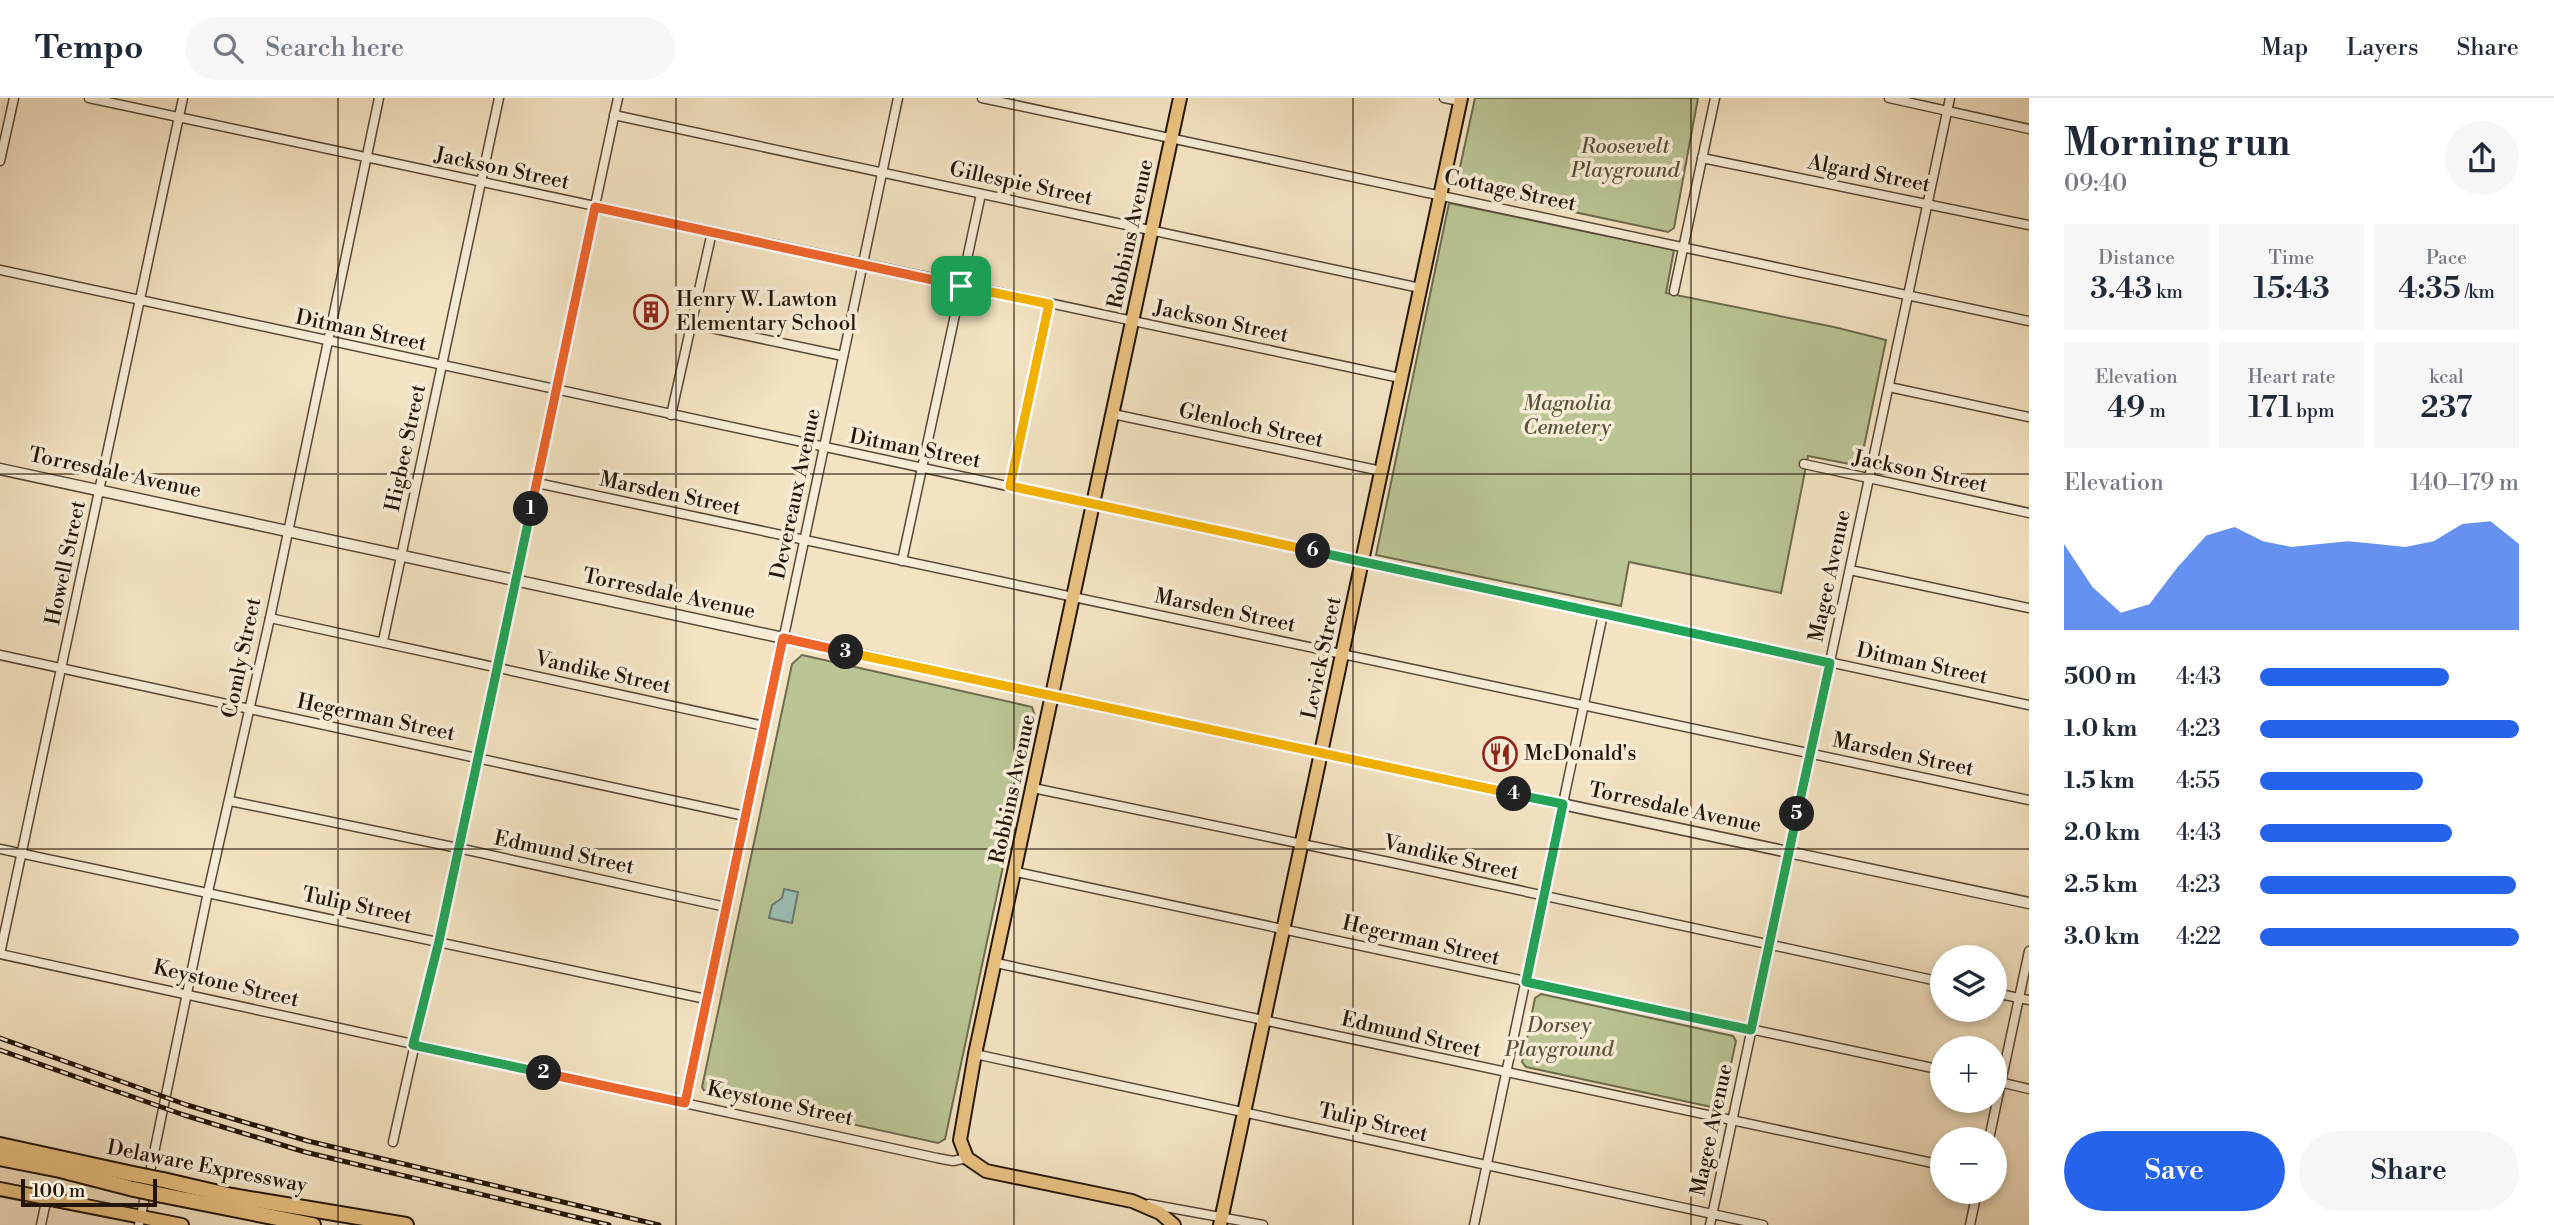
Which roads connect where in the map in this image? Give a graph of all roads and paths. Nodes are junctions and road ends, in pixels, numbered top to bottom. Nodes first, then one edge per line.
1 (14, 98) edge
2 (89, 98) edge
3 (183, 98) edge
4 (379, 98) edge
5 (499, 98) edge
6 (618, 98) edge
7 (898, 98) edge
8 (982, 98) edge
9 (1180, 98) edge
10 (1444, 98) edge
11 (1715, 98) edge
12 (1889, 98) edge
13 (1950, 98) edge
14 (1460, 100) edge
15 (1947, 111) junction
16 (614, 115) junction
17 (179, 117) junction
18 (2029, 129) edge
19 (1171, 139) junction
20 (366, 158) junction
21 (1702, 158) junction
22 (0, 161) edge
23 (883, 173) junction
24 (481, 182) junction
25 (981, 194) junction
26 (1441, 194) junction
27 (1927, 205) junction
28 (595, 207) junction
29 (2029, 225) edge
30 (1153, 229) junction
31 (712, 232) junction
32 (1683, 248) junction
33 (863, 264) junction
34 (0, 271) edge
35 (961, 286) junction
36 (1420, 288) junction
37 (1674, 290) dead end
38 (1908, 295) junction
39 (139, 302) junction
40 (1049, 304) junction
41 (1131, 321) junction
42 (2029, 321) edge
43 (692, 324) junction
44 (327, 341) junction
45 (843, 356) junction
46 (441, 366) junction
47 (1400, 379) junction
48 (1889, 387) junction
49 (556, 390) junction
50 (1113, 414) junction
51 (671, 415) junction
52 (2029, 417) edge
53 (824, 448) junction
54 (1804, 464) dead end
55 (0, 469) edge
56 (922, 469) junction
57 (1381, 471) junction
58 (1869, 479) junction
59 (537, 483) junction
60 (1010, 486) junction
61 (100, 490) junction
62 (1093, 504) junction
63 (2029, 513) edge
64 (287, 530) junction
65 (804, 540) junction
66 (402, 554) junction
67 (902, 561) junction
68 (1362, 561) junction
69 (1850, 570) junction
70 (515, 580) junction
71 (1073, 597) junction
72 (2029, 608) edge
73 (1603, 614) junction
74 (270, 618) junction
75 (783, 638) junction
76 (383, 641) junction
77 (1342, 653) junction
78 (0, 655) edge
79 (1830, 663) junction
80 (497, 667) junction
81 (61, 668) junction
82 (1052, 696) junction
83 (2029, 705) edge
84 (1585, 707) junction
85 (248, 708) junction
86 (764, 726) junction
87 (1322, 752) junction
88 (1811, 752) junction
89 (477, 758) junction
90 (1033, 788) junction
91 (2029, 800) edge
92 (230, 801) junction
93 (1563, 804) junction
94 (745, 816) junction
95 (1302, 843) junction
96 (458, 848) junction
97 (0, 849) edge
98 (1789, 852) junction
99 (22, 854) junction
100 (1016, 872) junction
101 (208, 892) junction
102 (1543, 897) junction
103 (2029, 903) edge
104 (726, 907) junction
105 (1283, 928) junction
106 (439, 941) junction
107 (1769, 945) junction
108 (2029, 951) edge
109 (0, 954) edge
110 (996, 963) junction
111 (1930, 979) edge
112 (1526, 982) junction
113 (188, 995) junction
114 (2007, 996) edge
115 (2019, 998) junction
116 (706, 999) junction
117 (2029, 1000) edge
118 (1263, 1020) junction
119 (1751, 1030) junction
120 (413, 1045) junction
121 (2007, 1046) edge
122 (975, 1054) junction
123 (1930, 1067) edge
124 (1506, 1074) junction
125 (2007, 1084) edge
126 (2029, 1088) edge
127 (685, 1103) junction
128 (1245, 1112) junction
129 (1731, 1122) junction
130 (393, 1142) dead end
131 (0, 1145) edge
132 (0, 1158) edge
133 (967, 1158) junction
134 (1930, 1163) edge
135 (1487, 1166) junction
136 (133, 1182) junction
137 (163, 1188) junction
138 (0, 1189) edge
139 (47, 1196) junction
140 (1132, 1201) junction
141 (1974, 1204) edge
142 (1712, 1214) junction
143 (1221, 1220) edge
144 (140, 1221) edge
145 (41, 1225) edge
146 (182, 1225) edge
147 (313, 1225) edge
148 (406, 1225) edge
149 (1174, 1225) edge
150 (1263, 1225) edge
151 (1474, 1225) edge
152 (1710, 1225) edge
153 (1763, 1225) edge
154 (1970, 1225) edge

1 - 22 street
2 - 17 street, Jackson Street
3 - 17 street, Howell Street
4 - 20 street, Comly Street
5 - 24 street, Higbee Street
6 - 16 street
7 - 23 street, Devereaux Avenue
8 - 19 street, Cottage Street
9 - 19 main road, Robbins Avenue
10 - 14 street
11 - 21 street
12 - 15 street
13 - 15 street, Magee Avenue
14 - 26 main road, Levick Street
15 - 18 street
15 - 27 street, Magee Avenue
16 - 23 street, Gillespie Street
16 - 28 street
17 - 20 street, Jackson Street
17 - 39 street, Howell Street
19 - 26 street, Cottage Street
19 - 30 main road, Robbins Avenue
20 - 24 street, Jackson Street
20 - 44 street, Comly Street
21 - 27 street, Algard Street
21 - 32 street
23 - 25 street, Gillespie Street
23 - 33 street, Devereaux Avenue
24 - 28 street, Jackson Street
24 - 46 street, Higbee Street
25 - 30 street, Gillespie Street
25 - 35 street
26 - 32 street, Cottage Street
26 - 36 main road, Levick Street
27 - 29 street, Algard Street
27 - 38 street, Magee Avenue
28 - 31 street, Jackson Street
28 - 49 street
30 - 36 street, Gillespie Street
30 - 41 main road, Robbins Avenue
31 - 33 street, Jackson Street
31 - 43 street
32 - 37 street
32 - 38 street, Cottage Street
33 - 35 street, Jackson Street
33 - 45 street, Devereaux Avenue
34 - 39 street, Ditman Street
35 - 40 street, Jackson Street
35 - 56 street
36 - 47 main road, Levick Street
38 - 42 street, Cottage Street
38 - 48 street, Magee Avenue
39 - 44 street, Ditman Street
39 - 61 street, Howell Street
40 - 41 street, Jackson Street
40 - 60 street
41 - 47 street, Jackson Street
41 - 50 main road, Robbins Avenue
43 - 45 street
43 - 51 street
44 - 46 street, Ditman Street
44 - 64 street, Comly Street
45 - 53 street, Devereaux Avenue
46 - 49 street, Ditman Street
46 - 66 street, Higbee Street
47 - 57 main road, Levick Street
48 - 52 street
48 - 58 street, Magee Avenue
49 - 51 street, Ditman Street
49 - 59 street
50 - 57 street, Glenloch Street
50 - 62 main road, Robbins Avenue
51 - 53 street, Ditman Street
53 - 56 street, Ditman Street
53 - 65 street, Devereaux Avenue
54 - 58 street, Jackson Street
55 - 61 street, Torresdale Avenue
56 - 60 street, Ditman Street
56 - 67 street
57 - 68 main road, Levick Street
58 - 63 street, Jackson Street
58 - 69 street, Magee Avenue
59 - 65 street, Marsden Street
59 - 70 street
60 - 62 street, Ditman Street
61 - 64 street, Torresdale Avenue
61 - 81 street, Howell Street
62 - 68 street, Ditman Street
62 - 71 main road, Robbins Avenue
64 - 66 street, Torresdale Avenue
64 - 74 street, Comly Street
65 - 67 street, Marsden Street
65 - 75 street, Devereaux Avenue
66 - 70 street, Torresdale Avenue
66 - 76 street, Higbee Street
67 - 71 street, Marsden Street
68 - 73 street, Ditman Street
68 - 77 main road, Levick Street
69 - 72 street
69 - 79 street, Magee Avenue
70 - 75 street, Torresdale Avenue
70 - 80 street
71 - 77 street, Marsden Street
71 - 82 main road, Robbins Avenue
73 - 79 street, Ditman Street
73 - 84 street
74 - 76 street, Vandike Street
74 - 85 street, Comly Street
75 - 82 street, Torresdale Avenue
75 - 86 street, Devereaux Avenue
76 - 80 street, Vandike Street
77 - 84 street, Marsden Street
77 - 87 main road, Levick Street
78 - 81 street, Hegerman Street
79 - 83 street, Ditman Street
79 - 88 street, Magee Avenue
80 - 86 street, Vandike Street
80 - 89 street
81 - 85 street, Hegerman Street
81 - 99 street, Howell Street
82 - 87 street, Torresdale Avenue
82 - 90 main road, Robbins Avenue
84 - 88 street, Marsden Street
84 - 93 street
85 - 89 street, Hegerman Street
85 - 92 street, Comly Street
86 - 94 street, Devereaux Avenue
87 - 93 street, Torresdale Avenue
87 - 95 main road, Levick Street
88 - 91 street, Marsden Street
88 - 98 street, Magee Avenue
89 - 94 street, Hegerman Street
89 - 96 street
90 - 95 street, Vandike Street
90 - 100 main road, Robbins Avenue
92 - 96 street, Edmund Street
92 - 101 street, Comly Street
93 - 98 street, Torresdale Avenue
93 - 102 street
94 - 104 street, Devereaux Avenue
95 - 102 street, Vandike Street
95 - 105 main road, Levick Street
96 - 104 street, Edmund Street
96 - 106 street
97 - 99 street, Tulip Street
98 - 103 street, Torresdale Avenue
98 - 107 street, Magee Avenue
99 - 101 street, Tulip Street
99 - 109 street, Howell Street
100 - 105 street, Hegerman Street
100 - 110 main road, Robbins Avenue
101 - 106 street, Tulip Street
101 - 113 street, Comly Street
102 - 107 street, Vandike Street
102 - 112 street
104 - 116 street, Devereaux Avenue
105 - 112 street, Hegerman Street
105 - 118 main road, Levick Street
106 - 116 street, Tulip Street
106 - 120 street
107 - 111 street, Vandike Street
107 - 119 street, Magee Avenue
108 - 115 street
109 - 113 street, Keystone Street
110 - 118 street, Edmund Street
110 - 122 main road, Robbins Avenue
112 - 119 street, Hegerman Street
112 - 124 street
113 - 120 street, Keystone Street
113 - 144 street, Comly Street
114 - 115 street
115 - 117 street
115 - 121 street
116 - 127 street, Devereaux Avenue
118 - 124 street, Edmund Street
118 - 128 main road, Levick Street
119 - 123 street, Hegerman Street
119 - 129 street, Magee Avenue
120 - 127 street, Keystone Street
120 - 130 street
122 - 128 street, Tulip Street
122 - 133 main road, Robbins Avenue
124 - 129 street, Edmund Street
124 - 135 street
125 - 126 street
127 - 133 street, Keystone Street
128 - 135 street, Tulip Street
128 - 143 main road, Levick Street
129 - 134 street, Edmund Street
129 - 142 street, Magee Avenue
131 - 136 highway, Delaware Expressway
132 - 136 highway, Delaware Expressway
133 - 140 main road, Keystone Street
135 - 142 street, Tulip Street
135 - 151 street
136 - 137 highway, Delaware Expressway, bridge
137 - 147 highway, Delaware Expressway
137 - 148 highway, Delaware Expressway
138 - 139 main road
139 - 144 main road
139 - 145 street
140 - 143 street, Keystone Street
140 - 149 main road
141 - 154 street
142 - 152 street, Magee Avenue
142 - 153 street, Tulip Street
143 - 150 street, Keystone Street
144 - 146 main road

